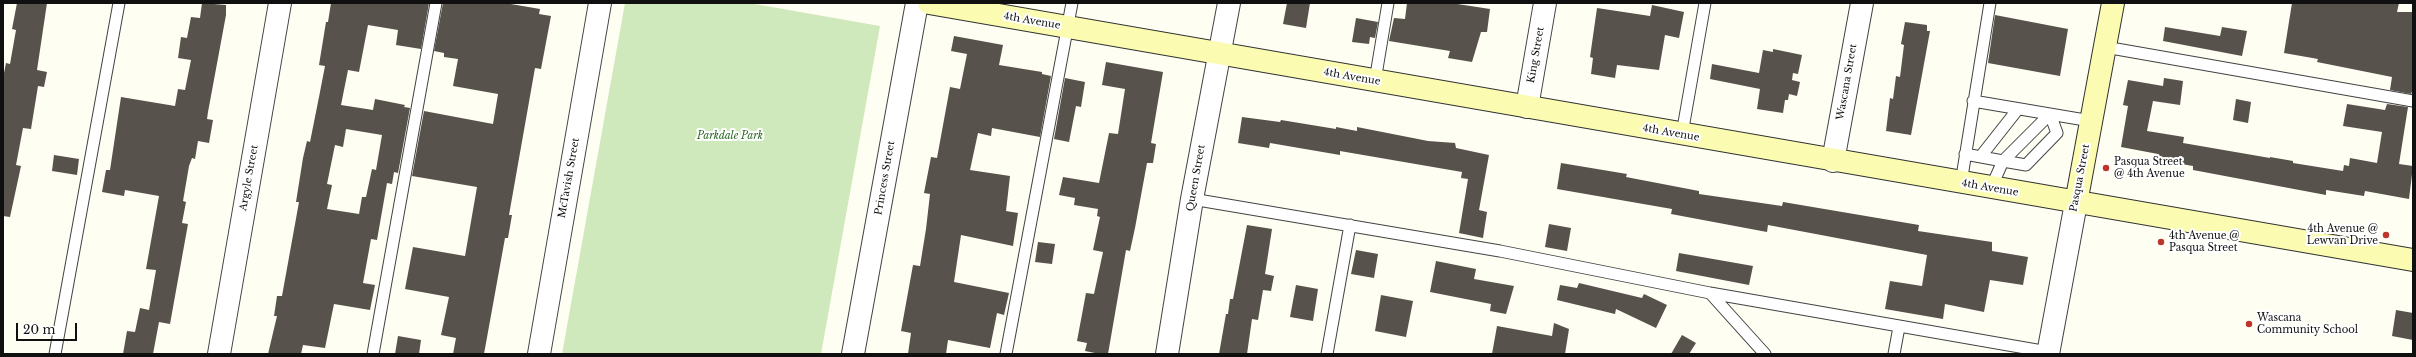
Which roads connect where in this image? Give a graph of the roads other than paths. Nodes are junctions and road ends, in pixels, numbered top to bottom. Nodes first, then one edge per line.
1 (118, 3) edge
2 (280, 3) edge
3 (436, 3) edge
4 (600, 3) edge
5 (917, 3) edge
6 (929, 3) edge
7 (1072, 3) edge
8 (1229, 3) edge
9 (1388, 3) edge
10 (1544, 3) edge
11 (1704, 3) edge
12 (1862, 3) edge
13 (1990, 3) edge
14 (2113, 3) edge
15 (1068, 27) junction
16 (2105, 47) junction
17 (1219, 54) junction
18 (1375, 81) junction
19 (1973, 101) junction
20 (2413, 101) edge
21 (1527, 107) junction
22 (2018, 109) junction
23 (2050, 114) junction
24 (2091, 121) junction
25 (1682, 134) junction
26 (1965, 154) junction
27 (1981, 156) junction
28 (2003, 160) junction
29 (1833, 161) junction
30 (1961, 183) junction
31 (1991, 188) junction
32 (1192, 199) junction
33 (2076, 203) junction
34 (1350, 225) junction
35 (2413, 260) edge
36 (1710, 292) junction
37 (1899, 327) junction
38 (2048, 353) edge
39 (55, 354) edge
40 (219, 354) edge
41 (373, 354) edge
42 (539, 354) edge
43 (852, 354) edge
44 (1006, 354) edge
45 (1167, 354) edge
46 (1327, 354) edge
47 (1765, 354) edge
48 (1894, 354) edge

1 - 39 lane
2 - 40 street, Argyle Street
3 - 41 lane
4 - 42 street, McTavish Street
5 - 43 street, Princess Street
6 - 15 street, 4th Avenue
7 - 15 lane
8 - 17 street, Queen Street
9 - 18 lane
10 - 21 street, King Street
11 - 25 lane
12 - 29 street, Wascana Street
13 - 19 lane
14 - 16 street, Pasqua Street
15 - 17 street, 4th Avenue
15 - 44 lane
16 - 20 lane
16 - 24 street, Pasqua Street
17 - 18 street, 4th Avenue
17 - 32 street, Queen Street
18 - 21 street, 4th Avenue
19 - 22 lane
19 - 26 lane
21 - 25 street, 4th Avenue
22 - 23 lane
22 - 27 lane
23 - 24 lane
23 - 28 lane
23 - 28 lane
24 - 33 street, Pasqua Street
25 - 29 street, 4th Avenue
26 - 27 lane
26 - 30 lane
27 - 28 lane
28 - 31 lane
29 - 30 street, 4th Avenue
30 - 31 street, 4th Avenue
31 - 33 street, 4th Avenue
32 - 34 lane
32 - 45 street, Queen Street
33 - 35 street, 4th Avenue
33 - 38 street, Pasqua Street
34 - 36 lane
34 - 46 lane
36 - 37 lane
36 - 47 lane
37 - 38 lane
37 - 48 lane

